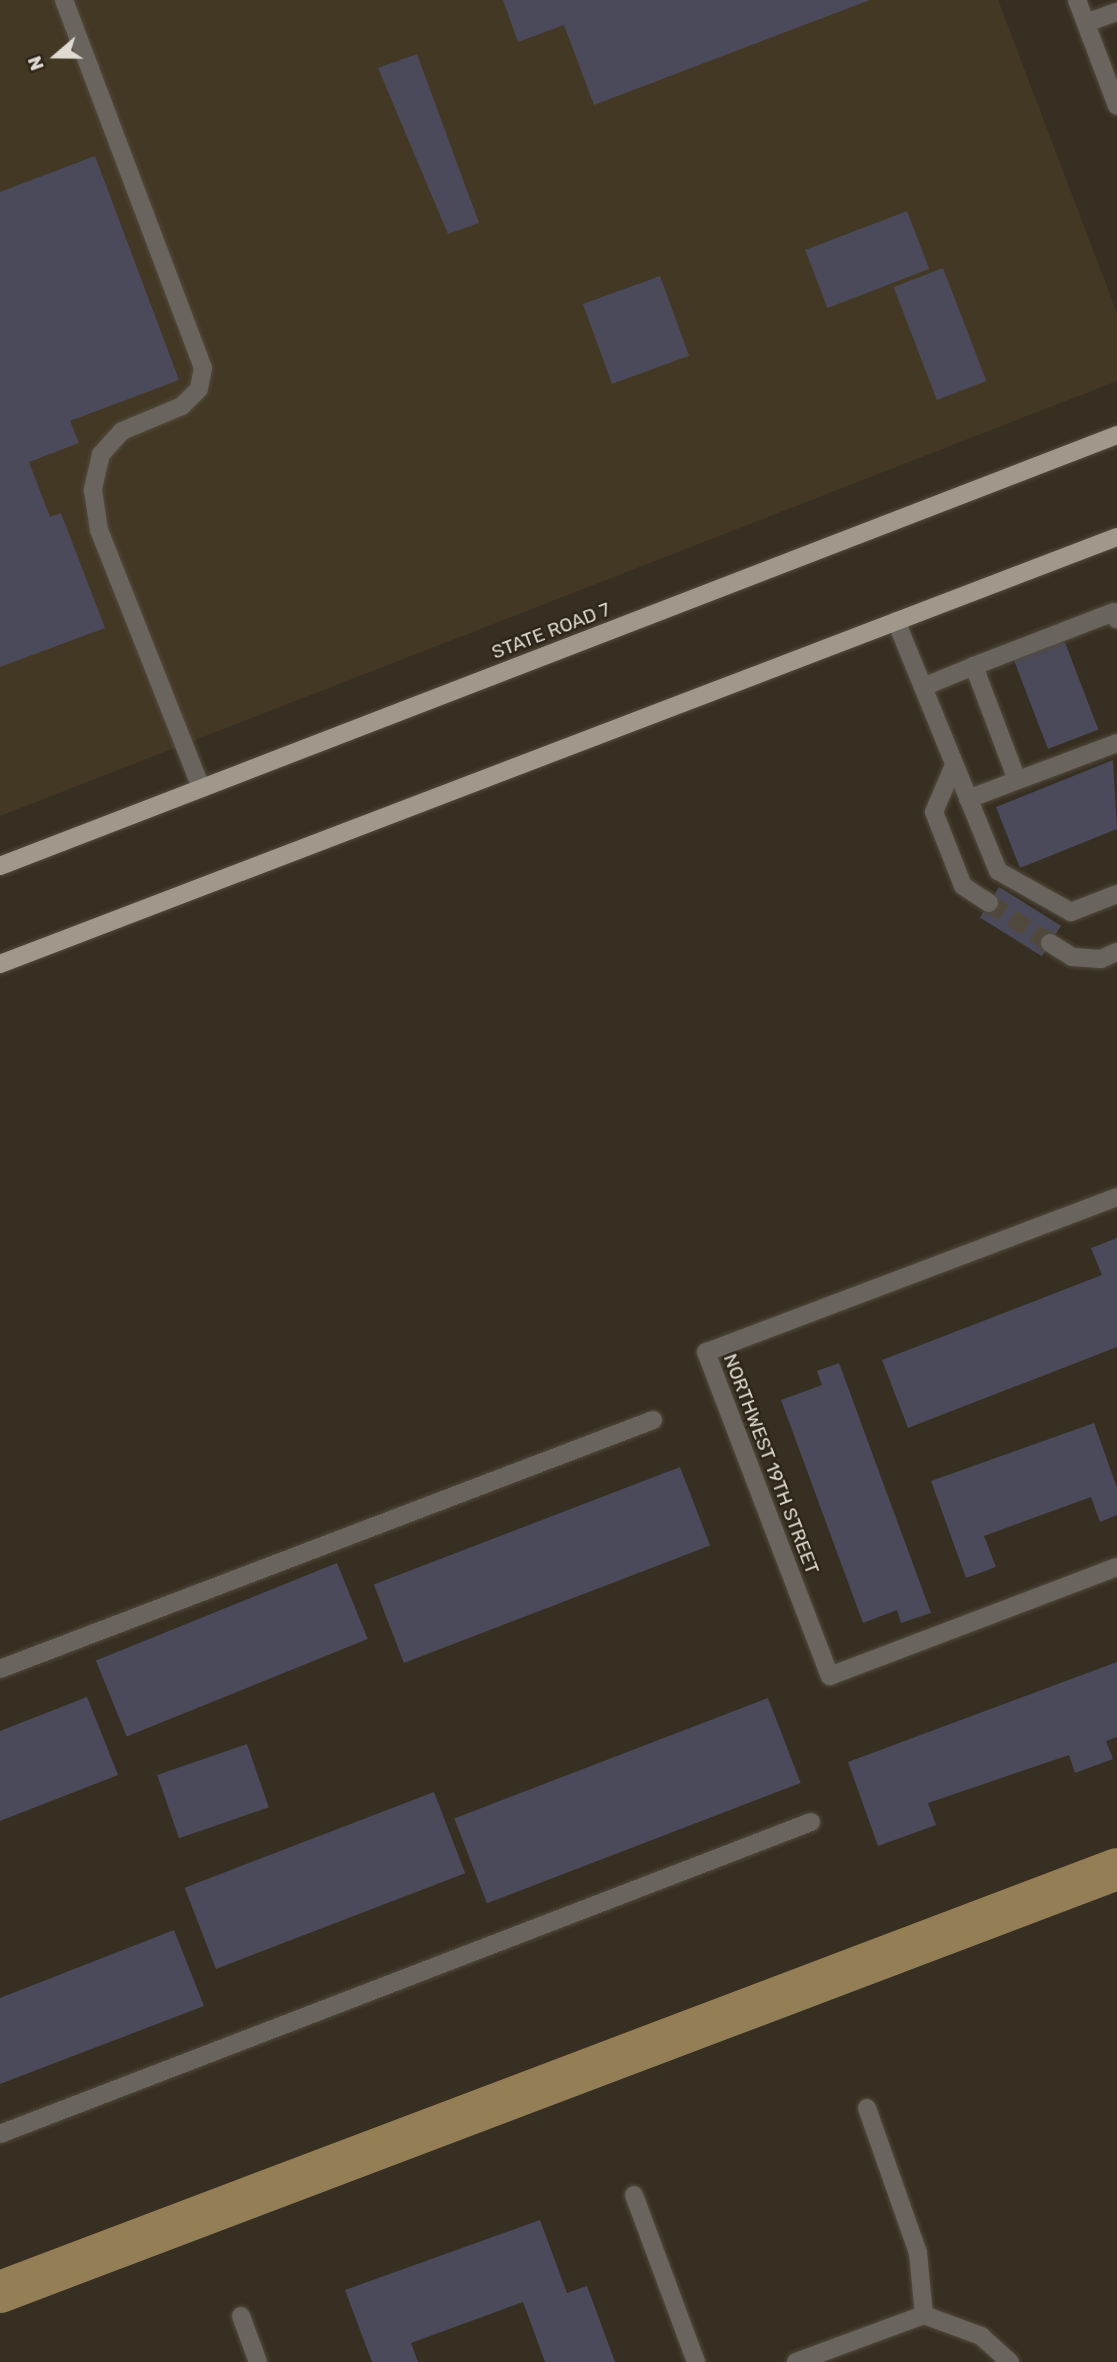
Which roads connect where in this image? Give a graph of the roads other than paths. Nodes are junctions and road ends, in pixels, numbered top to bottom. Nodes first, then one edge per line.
1 (64, 0) edge
2 (1077, 0) edge
3 (1117, 12) edge
4 (1086, 23) junction
5 (1117, 106) edge
6 (1117, 435) edge
7 (1117, 537) edge
8 (1117, 619) edge
9 (896, 621) junction
10 (974, 666) junction
11 (923, 687) junction
12 (1117, 743) edge
13 (954, 765) junction
14 (1017, 780) junction
15 (201, 788) junction
16 (968, 799) junction
17 (0, 866) edge
18 (1117, 894) edge
19 (989, 903) tunnel mouth
20 (1050, 943) tunnel mouth
21 (1117, 952) edge
22 (0, 964) edge
23 (1117, 1197) edge
24 (653, 1420) dead end
25 (1117, 1567) edge
26 (0, 1669) edge
27 (811, 1822) dead end
28 (867, 2108) dead end
29 (0, 2134) edge
30 (634, 2195) dead end
31 (924, 2315) junction
32 (241, 2316) dead end
33 (258, 2362) edge
34 (696, 2362) edge
35 (796, 2362) edge
36 (1010, 2362) edge

1 - 15 street
2 - 4 street
3 - 4 street
4 - 5 street
6 - 15 main road, STATE ROAD 7
7 - 9 main road
8 - 10 street
9 - 11 street
9 - 22 main road
10 - 11 street
10 - 14 street
11 - 13 street
12 - 14 street
13 - 16 street
13 - 19 street
14 - 16 street
15 - 17 main road, STATE ROAD 7
16 - 18 street
20 - 21 street
23 - 25 street, NORTHWEST 19TH STREET
24 - 26 street
27 - 29 street
28 - 31 street
30 - 34 street
31 - 35 street
31 - 36 street
32 - 33 street

